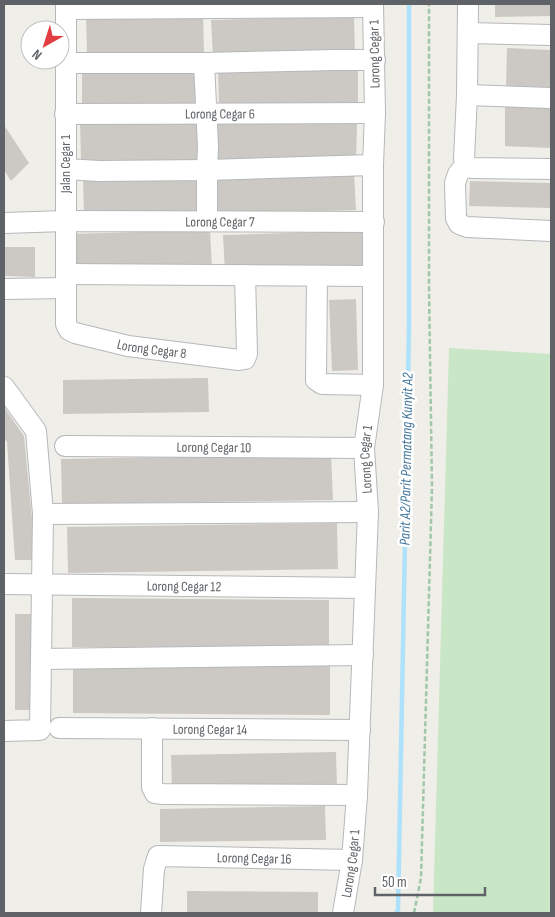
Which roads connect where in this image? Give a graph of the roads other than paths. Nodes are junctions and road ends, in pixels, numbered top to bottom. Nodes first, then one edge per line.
1 (468, 4) edge
2 (373, 5) edge
3 (66, 6) edge
4 (205, 6) edge
5 (66, 20) edge
6 (468, 33) junction
7 (551, 35) edge
8 (375, 60) junction
9 (70, 63) edge
10 (204, 63) junction
11 (66, 70) edge
12 (467, 94) junction
13 (551, 98) edge
14 (375, 113) junction
15 (65, 114) junction
16 (206, 114) junction
17 (466, 164) junction
18 (373, 165) junction
19 (66, 169) junction
20 (551, 169) edge
21 (207, 170) junction
22 (207, 220) junction
23 (65, 221) junction
24 (374, 222) junction
25 (4, 223) edge
26 (551, 231) edge
27 (245, 275) junction
28 (317, 276) junction
29 (372, 276) junction
30 (66, 281) junction
31 (4, 290) edge
32 (66, 324) joint
33 (373, 385) junction
34 (4, 387) edge
35 (65, 446) dead end
36 (364, 448) junction
37 (368, 512) junction
38 (43, 514) junction
39 (4, 584) edge
40 (41, 584) junction
41 (365, 588) junction
42 (363, 655) junction
43 (41, 659) junction
44 (59, 728) dead end
45 (152, 728) junction
46 (360, 730) junction
47 (4, 731) edge
48 (358, 795) junction
49 (352, 860) junction
50 (151, 913) edge
51 (343, 913) edge

1 - 6 street
2 - 4 street
2 - 8 street, Lorong Cegar 1
3 - 4 street
3 - 5 street, Jalan Cegar 1
6 - 7 street
6 - 12 street
8 - 10 street
8 - 14 street, Lorong Cegar 1
9 - 10 street
10 - 16 street
11 - 15 street, Jalan Cegar 1
12 - 13 street
12 - 17 street
14 - 16 street, Lorong Cegar 6
14 - 18 street, Lorong Cegar 1
15 - 16 street, Lorong Cegar 6
15 - 19 street, Jalan Cegar 1
16 - 21 street
17 - 20 street
17 - 26 street
18 - 21 street
18 - 24 street, Lorong Cegar 1
19 - 21 street
19 - 23 street, Jalan Cegar 1
21 - 22 street
22 - 23 street, Lorong Cegar 7
22 - 24 street, Lorong Cegar 7
23 - 25 street, Lorong Cegar 7
23 - 30 street, Jalan Cegar 1
24 - 29 street, Lorong Cegar 1
27 - 28 street
27 - 30 street
27 - 32 street, Lorong Cegar 8
28 - 29 street
28 - 33 street
29 - 33 street, Lorong Cegar 1
30 - 31 street
30 - 32 street, Jalan Cegar 1
33 - 36 street, Lorong Cegar 1
34 - 38 street
35 - 36 street, Lorong Cegar 10
36 - 37 street, Lorong Cegar 1
37 - 38 street
37 - 41 street, Lorong Cegar 1
38 - 40 street
39 - 40 street, Lorong Cegar 12
40 - 41 street, Lorong Cegar 12
40 - 43 street
41 - 42 street, Lorong Cegar 1
42 - 43 street
42 - 46 street, Lorong Cegar 1
43 - 47 street
44 - 45 street, Lorong Cegar 14
45 - 46 street, Lorong Cegar 14
45 - 48 street
46 - 48 street, Lorong Cegar 1
48 - 49 street, Lorong Cegar 1
49 - 50 street, Lorong Cegar 16
49 - 51 street, Lorong Cegar 1

